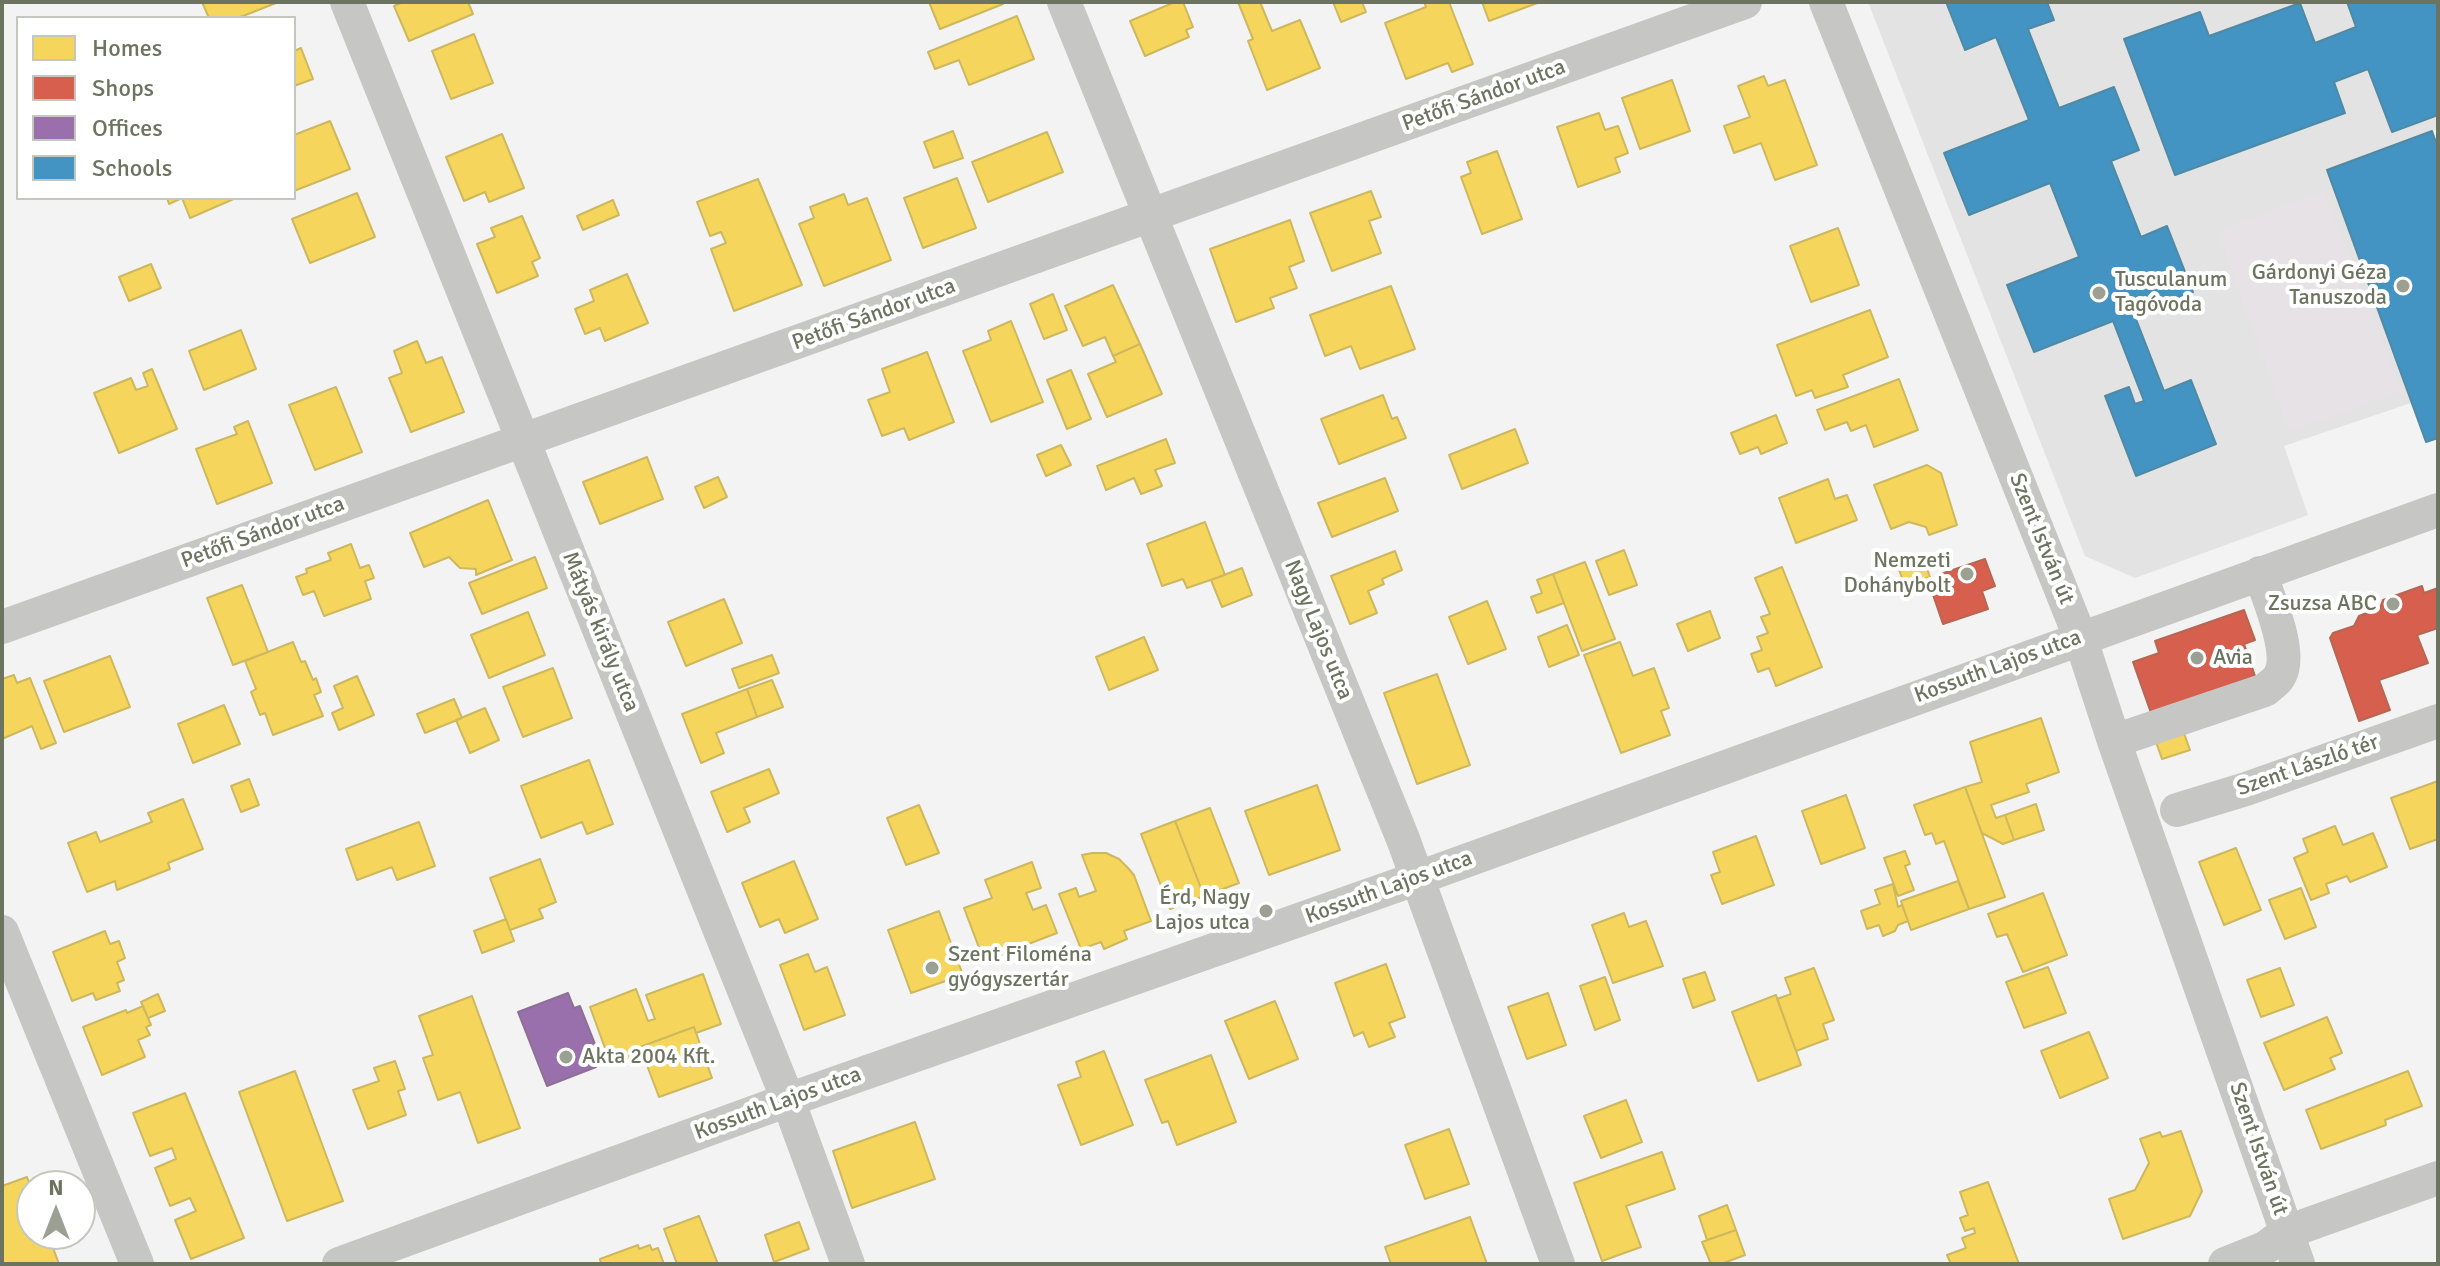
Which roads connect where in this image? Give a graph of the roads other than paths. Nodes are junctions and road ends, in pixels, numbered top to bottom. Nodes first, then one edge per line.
1 (347, 2) edge
2 (1064, 2) edge
3 (1745, 2) edge
4 (1826, 2) edge
5 (1151, 217) junction
6 (523, 440) junction
7 (2438, 510) edge
8 (2260, 573) junction
9 (2, 627) edge
10 (2080, 637) junction
11 (2438, 721) edge
12 (2114, 741) junction
13 (2177, 810) dead end
14 (1418, 878) junction
15 (2, 932) edge
16 (788, 1100) junction
17 (2438, 1178) edge
18 (2287, 1232) junction
19 (137, 1264) edge
20 (339, 1264) edge
21 (848, 1264) edge
22 (1558, 1264) edge
23 (2225, 1264) edge
24 (2298, 1264) edge

1 - 6 street, Mátyás király utca
2 - 5 street, Nagy Lajos utca
3 - 5 street, Petőfi Sándor utca
4 - 10 street, Szent István út
5 - 6 street, Petőfi Sándor utca
5 - 14 street, Nagy Lajos utca
6 - 9 street, Petőfi Sándor utca
6 - 16 street, Mátyás király utca
7 - 8 street, Kossuth Lajos utca
8 - 10 street, Kossuth Lajos utca
8 - 12 street
10 - 12 street, Szent István út
10 - 14 street, Kossuth Lajos utca
11 - 13 street, Szent László tér
12 - 18 street, Szent István út
14 - 16 street, Kossuth Lajos utca
14 - 22 street, Nagy Lajos utca
15 - 19 street
16 - 20 street, Kossuth Lajos utca
16 - 21 street, Mátyás király utca
17 - 18 street
18 - 23 street
18 - 24 street, Szent István út

